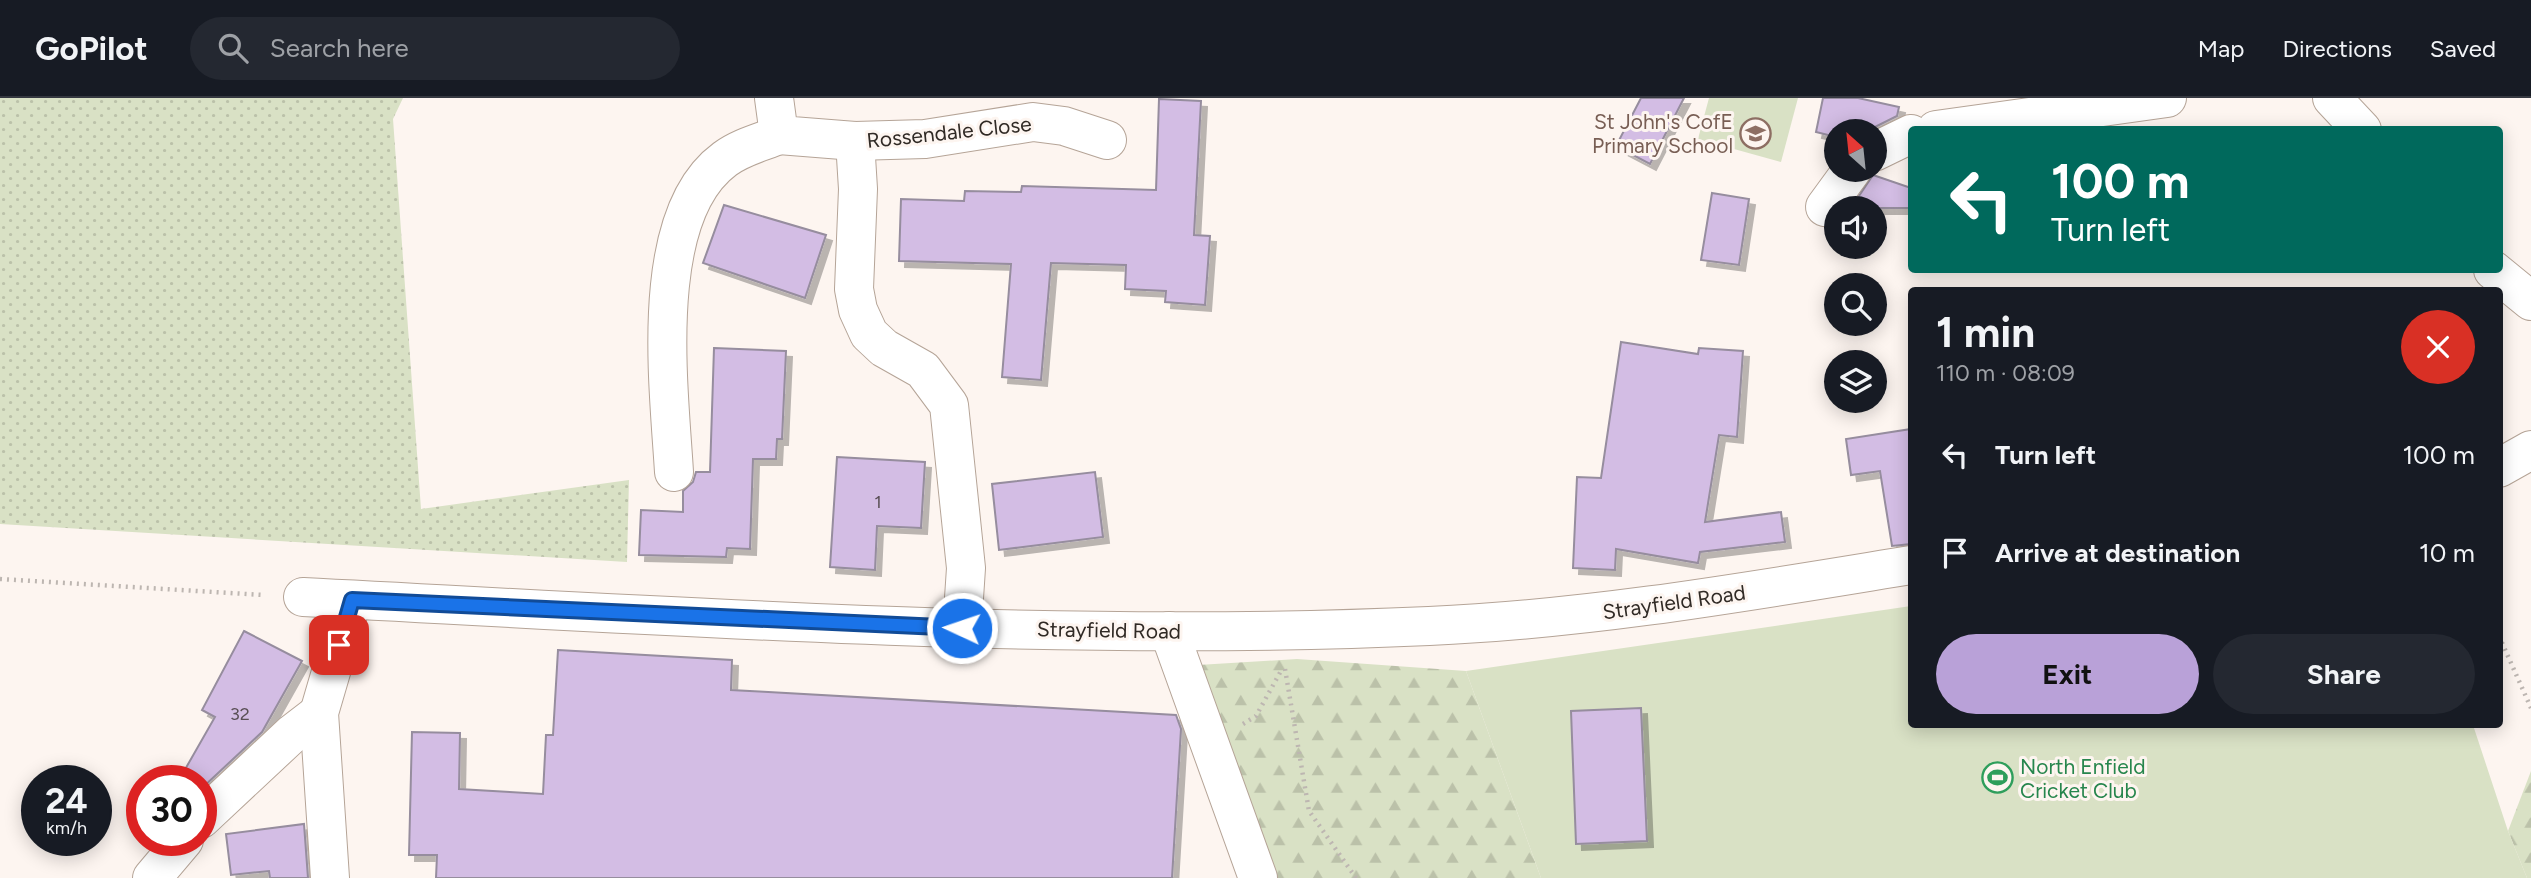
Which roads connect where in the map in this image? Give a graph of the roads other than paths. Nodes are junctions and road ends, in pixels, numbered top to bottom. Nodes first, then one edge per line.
1 (774, 98) edge
2 (2167, 98) edge
3 (2332, 98) edge
4 (1965, 126) edge
5 (2357, 126) edge
6 (779, 135) junction
7 (1908, 135) edge
8 (1107, 140) dead end
9 (855, 141) junction
10 (1887, 146) edge
11 (2497, 273) edge
12 (2531, 301) edge
13 (2531, 450) edge
14 (2503, 466) edge
15 (674, 472) dead end
16 (1908, 565) edge
17 (303, 597) road end
18 (352, 600) junction
19 (962, 628) junction
20 (1169, 631) junction
21 (319, 713) junction
22 (217, 805) edge
23 (171, 856) edge
24 (152, 878) edge
25 (330, 878) edge
26 (1258, 878) edge

1 - 6 street
2 - 4 street
3 - 5 street
6 - 9 street
6 - 15 street
7 - 10 street
8 - 9 street, Rossendale Close
9 - 19 street, Rossendale Close
11 - 12 street
13 - 14 street
16 - 20 street, Strayfield Road
17 - 18 street, Strayfield Road
18 - 19 street, Strayfield Road
18 - 21 street
19 - 20 street, Strayfield Road
20 - 26 street
21 - 22 street
21 - 25 street
23 - 24 street

